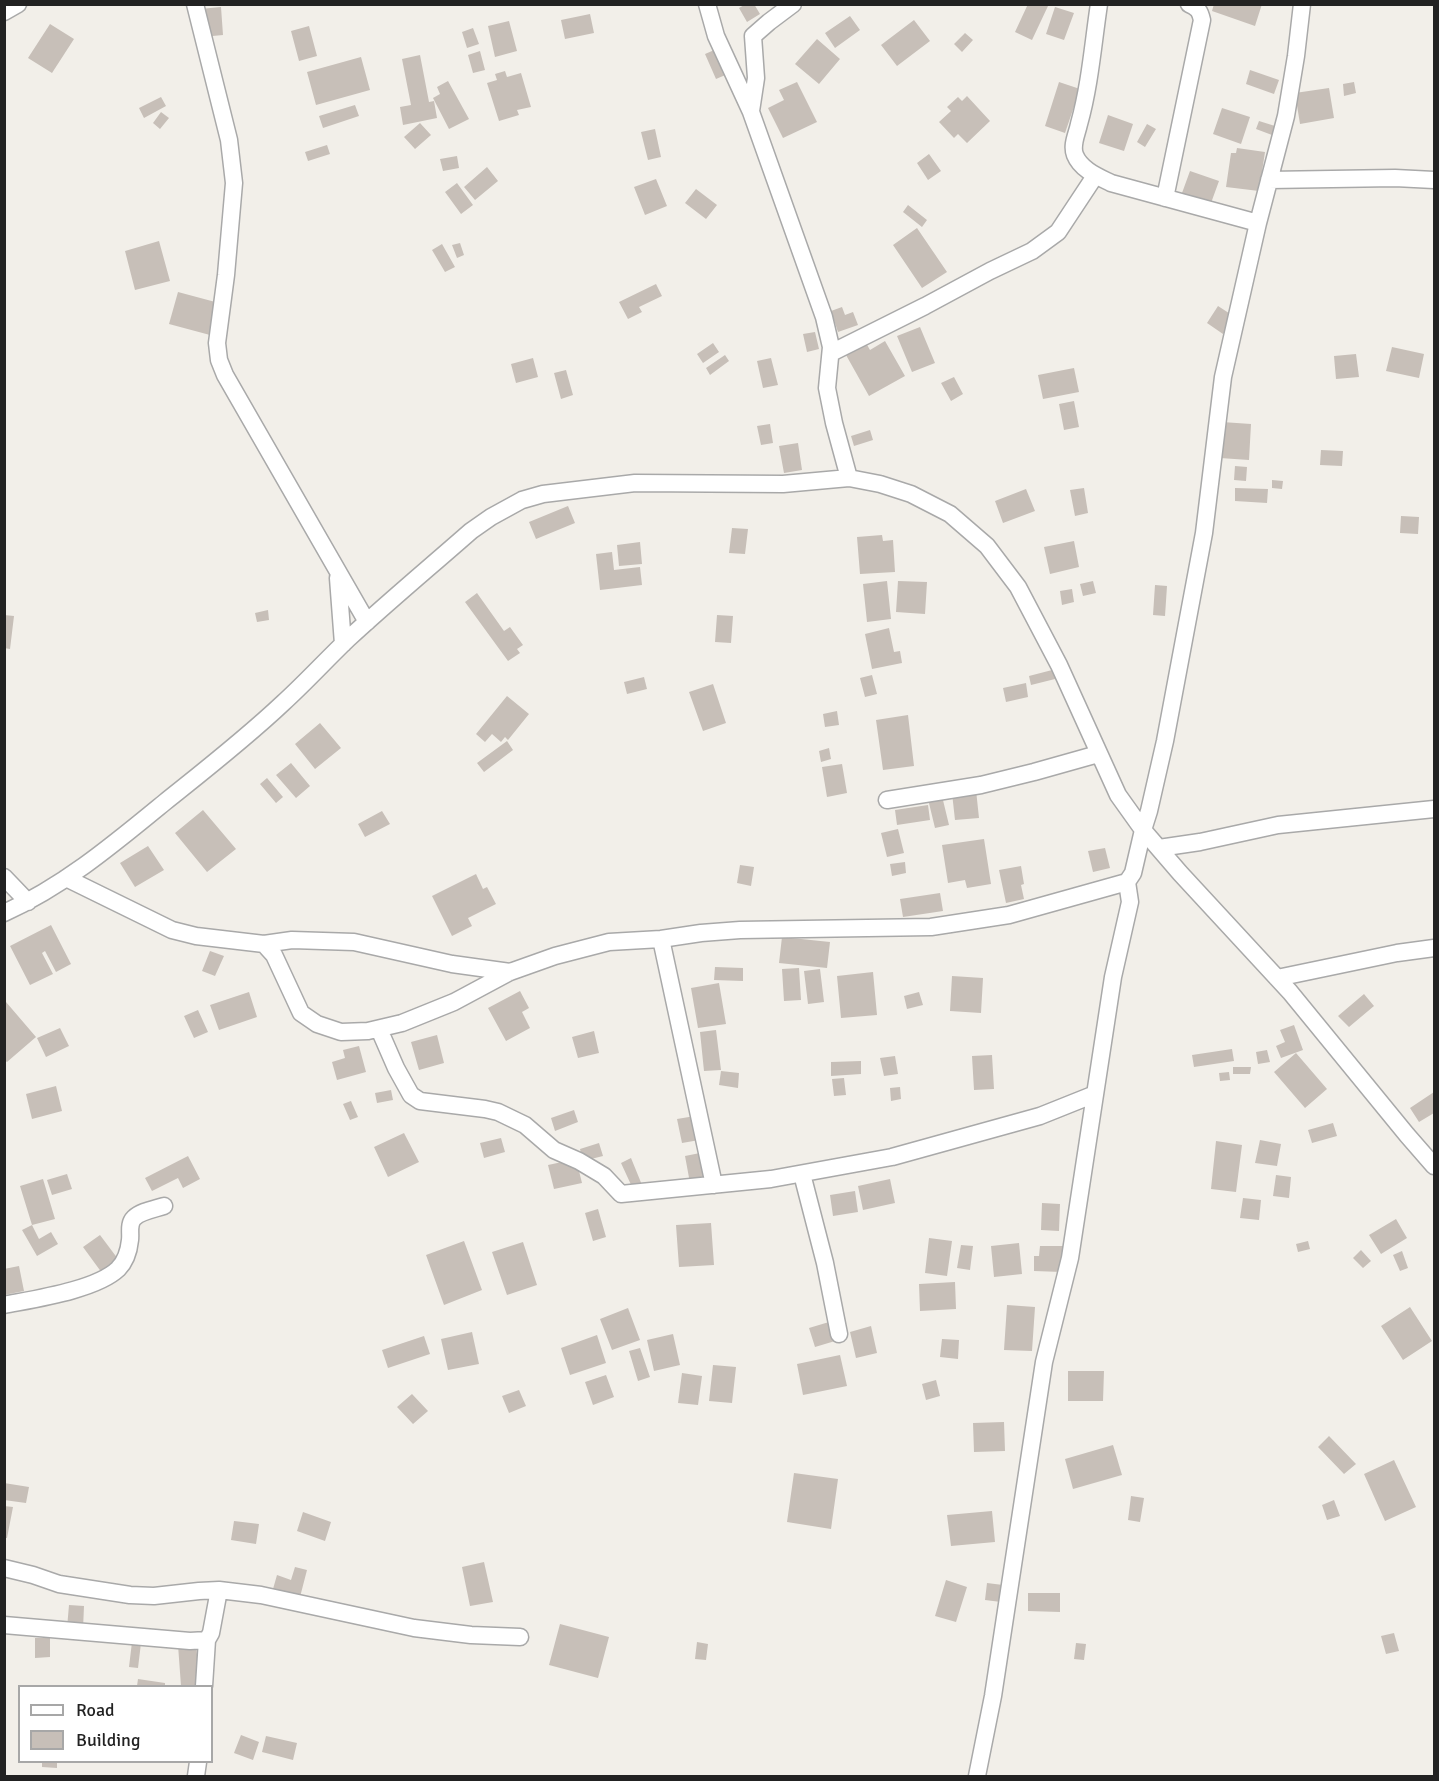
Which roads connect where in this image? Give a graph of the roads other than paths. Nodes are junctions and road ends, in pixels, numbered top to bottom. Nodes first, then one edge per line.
1 (18, 4) edge
2 (195, 4) edge
3 (707, 4) edge
4 (793, 4) edge
5 (1099, 4) edge
6 (1189, 4) edge
7 (1302, 4) edge
8 (4, 12) edge
9 (751, 112) junction
10 (1095, 176) junction
11 (1269, 180) junction
12 (1434, 180) edge
13 (1165, 198) junction
14 (1258, 223) junction
15 (831, 353) junction
16 (849, 478) junction
17 (337, 571) junction
18 (367, 622) junction
19 (343, 644) junction
20 (1098, 754) junction
21 (887, 800) dead end
22 (1434, 809) edge
23 (1143, 830) junction
24 (1158, 848) junction
25 (4, 877) edge
26 (66, 878) junction
27 (1127, 882) junction
28 (28, 902) junction
29 (4, 913) edge
30 (661, 939) junction
31 (264, 944) junction
32 (1434, 948) edge
33 (510, 972) junction
34 (1277, 978) junction
35 (379, 1029) junction
36 (1095, 1094) junction
37 (1434, 1166) edge
38 (802, 1174) junction
39 (714, 1185) junction
40 (164, 1206) dead end
41 (4, 1305) edge
42 (839, 1334) dead end
43 (4, 1568) edge
44 (219, 1590) junction
45 (4, 1625) edge
46 (520, 1637) dead end
47 (207, 1640) junction
48 (204, 1685) edge
49 (978, 1776) edge

1 - 8 street
2 - 17 street
3 - 9 street
4 - 9 street
5 - 10 street
6 - 13 street
7 - 11 street
9 - 15 street
10 - 13 street
10 - 15 street
11 - 12 street
11 - 14 street
13 - 14 street
14 - 23 street
15 - 16 street
16 - 18 street
16 - 20 street
17 - 18 street
17 - 19 street
18 - 19 street
19 - 26 street
20 - 21 street
20 - 23 street
22 - 24 street
23 - 24 street
23 - 27 street
24 - 34 street
25 - 28 street
26 - 28 street
26 - 31 street
27 - 30 street
27 - 36 street
28 - 29 street
30 - 33 street
30 - 39 street
31 - 33 street
31 - 35 street
32 - 34 street
33 - 35 street
34 - 37 street
35 - 39 street
36 - 38 street
36 - 49 street
38 - 39 street
38 - 42 street
40 - 41 street
43 - 44 street
44 - 46 street
44 - 47 street
45 - 47 street
47 - 48 street

